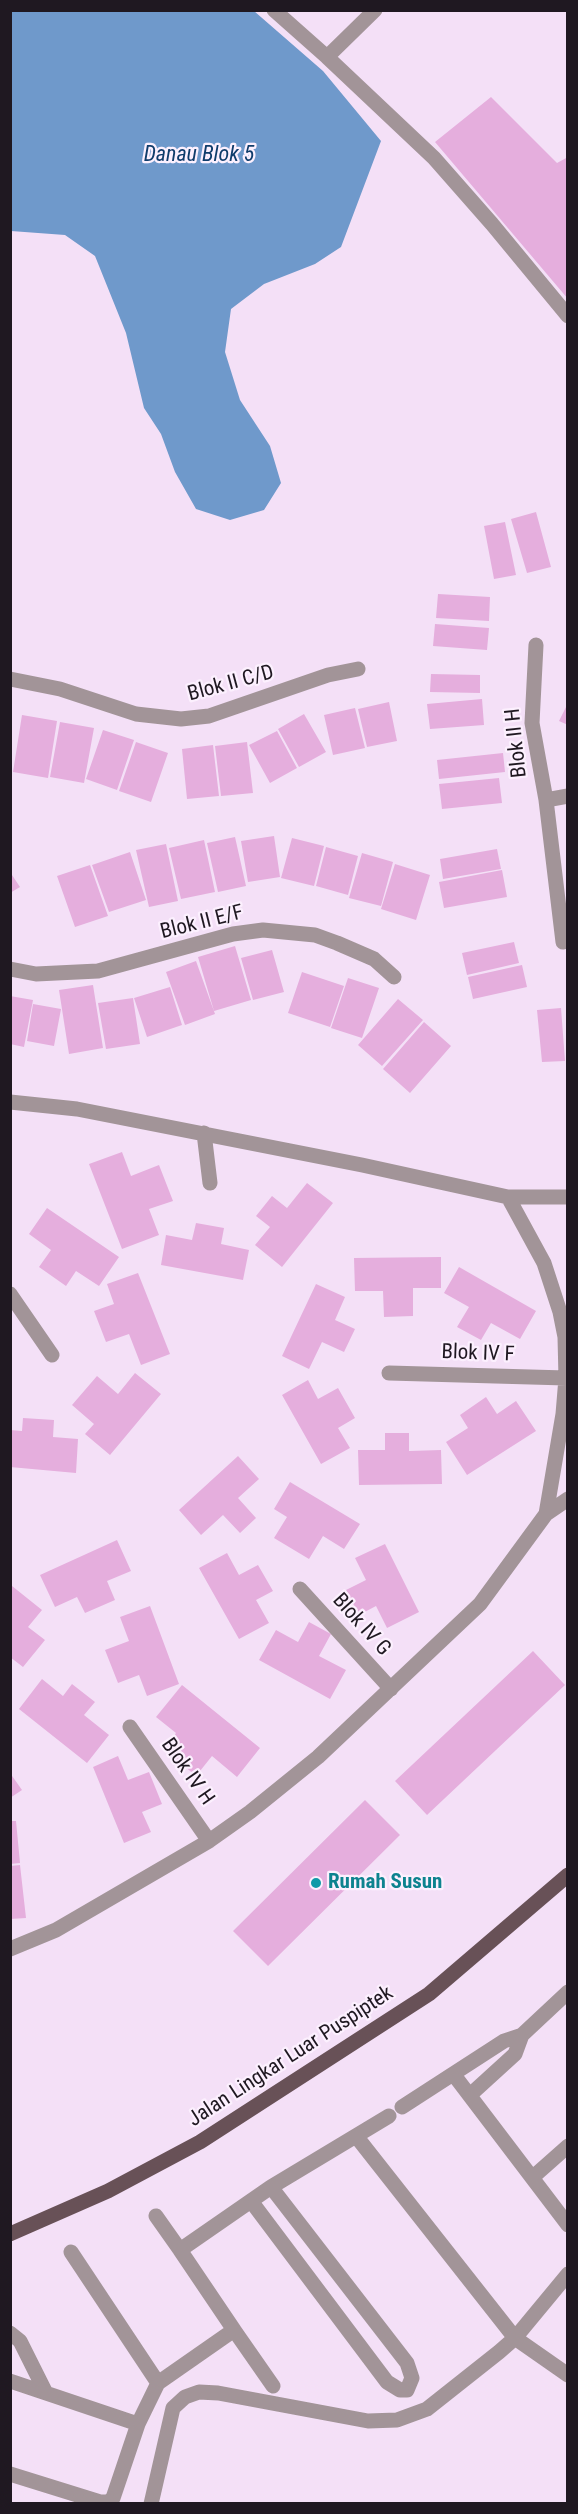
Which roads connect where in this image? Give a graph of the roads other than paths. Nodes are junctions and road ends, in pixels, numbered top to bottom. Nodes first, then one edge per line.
1 (273, 10) edge
2 (375, 10) edge
3 (327, 57) junction
4 (567, 316) edge
5 (536, 645) dead end
6 (358, 669) dead end
7 (10, 679) edge
8 (567, 796) edge
9 (546, 800) junction
10 (563, 942) dead end
11 (10, 969) edge
12 (394, 977) dead end
13 (10, 1102) edge
14 (204, 1133) junction
15 (210, 1183) dead end
16 (508, 1197) junction
17 (567, 1197) edge
18 (10, 1294) edge
19 (52, 1355) dead end
20 (389, 1372) dead end
21 (566, 1378) edge
22 (567, 1499) edge
23 (546, 1514) junction
24 (300, 1589) dead end
25 (391, 1689) junction
26 (130, 1727) dead end
27 (209, 1841) junction
28 (567, 1875) edge
29 (10, 1949) edge
30 (567, 1992) edge
31 (522, 2035) junction
32 (454, 2075) junction
33 (470, 2095) junction
34 (356, 2136) junction
35 (567, 2146) edge
36 (533, 2177) junction
37 (271, 2187) junction
38 (250, 2201) junction
39 (156, 2216) dead end
40 (567, 2225) edge
41 (10, 2234) edge
42 (180, 2250) junction
43 (71, 2252) dead end
44 (567, 2274) edge
45 (234, 2330) junction
46 (10, 2333) edge
47 (514, 2338) junction
48 (567, 2375) edge
49 (10, 2380) edge
50 (158, 2383) junction
51 (273, 2386) dead end
52 (45, 2391) junction
53 (138, 2424) junction
54 (10, 2474) edge
55 (151, 2504) edge

1 - 3 street
2 - 3 street
3 - 4 street
5 - 9 street, Blok II H
6 - 7 street, Blok II C/D
8 - 9 street, Blok II H
9 - 10 street, Blok II H
11 - 12 street, Blok II E/F
13 - 14 street
14 - 15 street
14 - 16 street
16 - 17 street
16 - 21 street
18 - 19 street
20 - 21 street, Blok IV F
21 - 23 street
22 - 23 street
23 - 25 street
24 - 25 street, Blok IV G
25 - 27 street
26 - 27 street, Blok IV H
27 - 29 street
28 - 41 main road, Jalan Lingkar Luar Puspiptek
30 - 31 street
31 - 32 street
31 - 33 street
32 - 33 street
32 - 34 street
33 - 36 street
34 - 37 street
34 - 47 street
35 - 36 street
36 - 40 street
37 - 38 street
37 - 38 street
38 - 42 street
39 - 42 street
42 - 45 street
43 - 50 street
44 - 47 street
45 - 50 street
45 - 51 street
46 - 52 street
47 - 48 street
47 - 55 street
49 - 52 street
50 - 53 street
52 - 53 street
53 - 54 street

